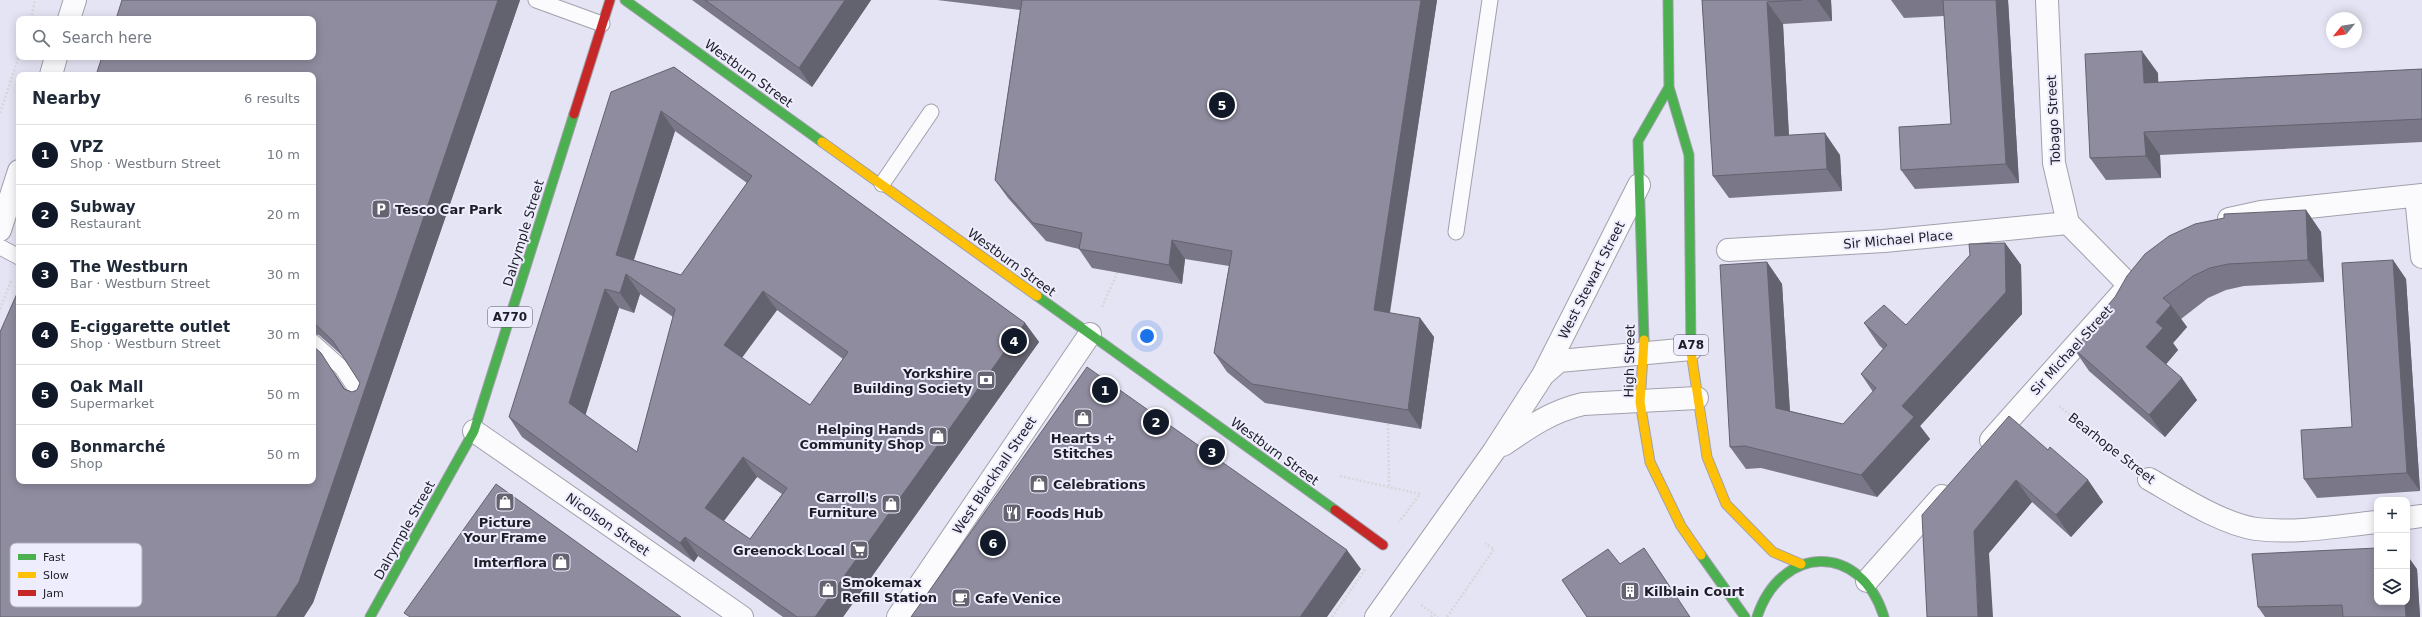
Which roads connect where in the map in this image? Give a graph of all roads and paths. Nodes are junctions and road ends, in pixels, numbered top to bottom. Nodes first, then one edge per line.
1 (35, 0) edge
2 (75, 0) edge
3 (536, 0) edge
4 (610, 0) edge
5 (625, 0) edge
6 (1490, 0) edge
7 (1668, 0) edge
8 (2047, 0) edge
9 (32, 16) edge
10 (70, 16) edge
11 (602, 24) junction
12 (18, 60) edge
13 (55, 60) edge
14 (51, 72) edge
15 (1669, 87) junction
16 (931, 112) dead end
17 (0, 113) edge
18 (16, 180) edge
19 (882, 184) junction
20 (1639, 185) junction
21 (2419, 195) edge
22 (2068, 223) junction
23 (2207, 227) edge
24 (0, 230) edge
25 (1456, 232) dead end
26 (0, 247) edge
27 (1728, 250) dead end
28 (16, 255) edge
29 (2422, 257) edge
30 (1119, 265) edge
31 (2145, 269) edge
32 (11, 279) dead end
33 (2129, 285) junction
34 (0, 308) edge
35 (1090, 334) junction
36 (316, 345) edge
37 (1691, 348) junction
38 (1644, 353) junction
39 (1543, 375) junction
40 (2037, 388) junction
41 (1697, 398) junction
42 (1640, 402) junction
43 (366, 404) edge
44 (1387, 416) edge
45 (474, 431) junction
46 (1494, 451) junction
47 (1980, 452) edge
48 (1335, 475) dead end
49 (2149, 479) joint
50 (1954, 482) edge
51 (1389, 486) junction
52 (1420, 494) dead end
53 (2422, 516) edge
54 (2410, 518) edge
55 (2374, 522) edge
56 (1485, 543) dead end
57 (1383, 545) joint
58 (1801, 564) junction
59 (1867, 581) junction
60 (1433, 614) dead end
61 (370, 617) edge
62 (742, 617) edge
63 (898, 617) edge
64 (1332, 617) edge
65 (1376, 617) edge
66 (1431, 617) edge
67 (1447, 617) edge
68 (1745, 617) edge
69 (1757, 617) edge
70 (1884, 617) edge

1 - 9 path
2 - 10 street
3 - 11 lane
4 - 11 main road, Dalrymple Street / A770
5 - 19 main road, Westburn Street
6 - 25 lane
7 - 15 main road, A78
8 - 22 street, Tobago Street
11 - 45 main road, Dalrymple Street / A770
12 - 17 path
13 - 14 street
15 - 20 main road, High Street
15 - 37 main road, A78
16 - 19 lane
18 - 24 street
19 - 35 main road, Westburn Street
20 - 38 main road, High Street
20 - 39 street, West Stewart Street
21 - 23 street
21 - 29 street
22 - 27 street, Sir Michael Place
22 - 33 street
26 - 28 lane
30 - 35 path
31 - 33 street, Sir Michael Street
32 - 34 path
33 - 40 street, Sir Michael Street
35 - 57 main road, Westburn Street
35 - 63 street, West Blackhall Street
36 - 43 lane
37 - 38 street, West Stewart Street
37 - 41 main road, A78
38 - 39 street, West Stewart Street
38 - 42 main road, High Street
39 - 46 street, West Stewart Street
40 - 47 street, Sir Michael Street
40 - 49 path, Bearhope Street
41 - 42 street, West Stewart Street
41 - 58 main road, A78
42 - 46 street, West Stewart Street
42 - 68 main road, High Street
44 - 51 path
45 - 61 main road, Dalrymple Street / A770
45 - 62 street, Nicolson Street
46 - 65 street, West Stewart Street
48 - 51 path
49 - 55 street, Bearhope Street
50 - 59 street
51 - 52 path
53 - 54 street
56 - 67 path
57 - 64 path
58 - 59 main road, A78
58 - 69 main road, A78
59 - 70 main road, A78
60 - 66 path

